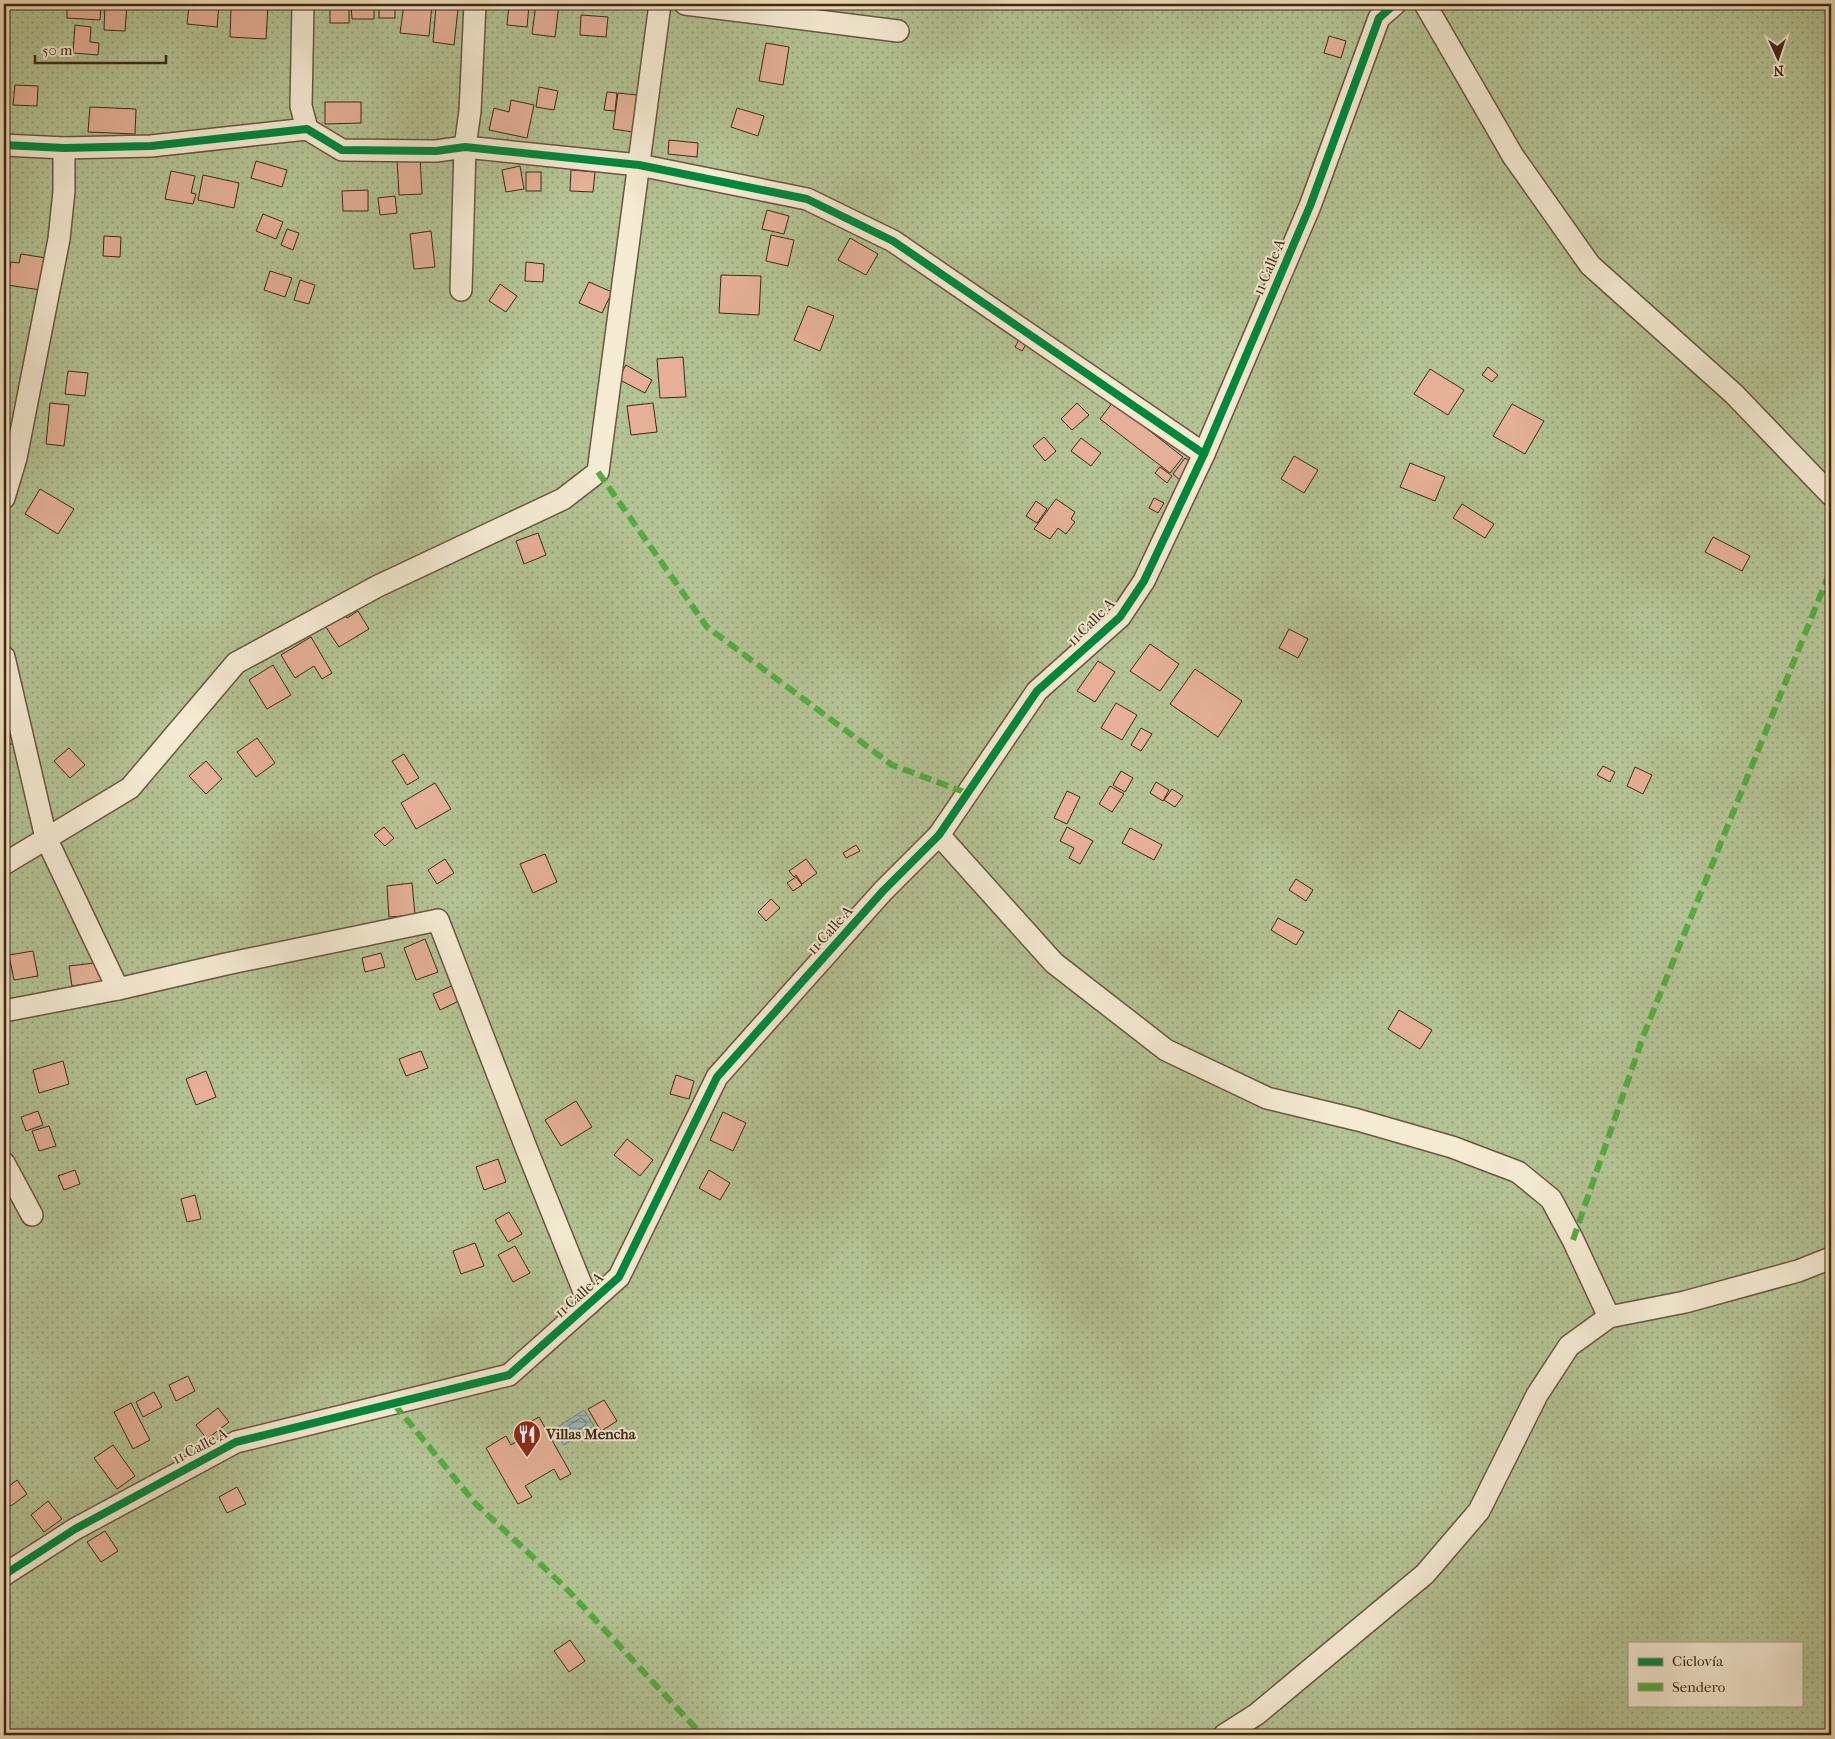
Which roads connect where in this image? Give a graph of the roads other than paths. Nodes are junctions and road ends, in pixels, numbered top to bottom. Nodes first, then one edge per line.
1 (303, 4) edge
2 (475, 4) edge
3 (660, 4) edge
4 (685, 4) edge
5 (1396, 4) edge
6 (1425, 4) edge
7 (898, 31) dead end
8 (307, 130) junction
9 (4, 145) edge
10 (465, 147) junction
11 (64, 148) junction
12 (639, 165) junction
13 (461, 290) dead end
14 (1204, 454) junction
15 (1831, 495) edge
16 (4, 498) edge
17 (4, 657) edge
18 (939, 835) junction
19 (46, 838) junction
20 (4, 864) edge
21 (118, 989) junction
22 (4, 1011) edge
23 (4, 1163) edge
24 (32, 1215) dead end
25 (1831, 1258) edge
26 (589, 1304) junction
27 (1609, 1317) junction
28 (4, 1575) edge
29 (1224, 1735) edge

1 - 8 street
2 - 10 street
3 - 12 street
4 - 7 street
5 - 14 street, 11 Calle A
6 - 15 street
8 - 10 street
8 - 11 street
9 - 11 street
10 - 12 street
10 - 13 street
11 - 16 street
12 - 14 street
12 - 19 street
14 - 18 street, 11 Calle A
17 - 19 street
18 - 26 street, 11 Calle A
18 - 27 street
19 - 20 street
19 - 21 street
21 - 22 street
21 - 26 street
23 - 24 street
25 - 27 street
26 - 28 street, 11 Calle A
27 - 29 street

